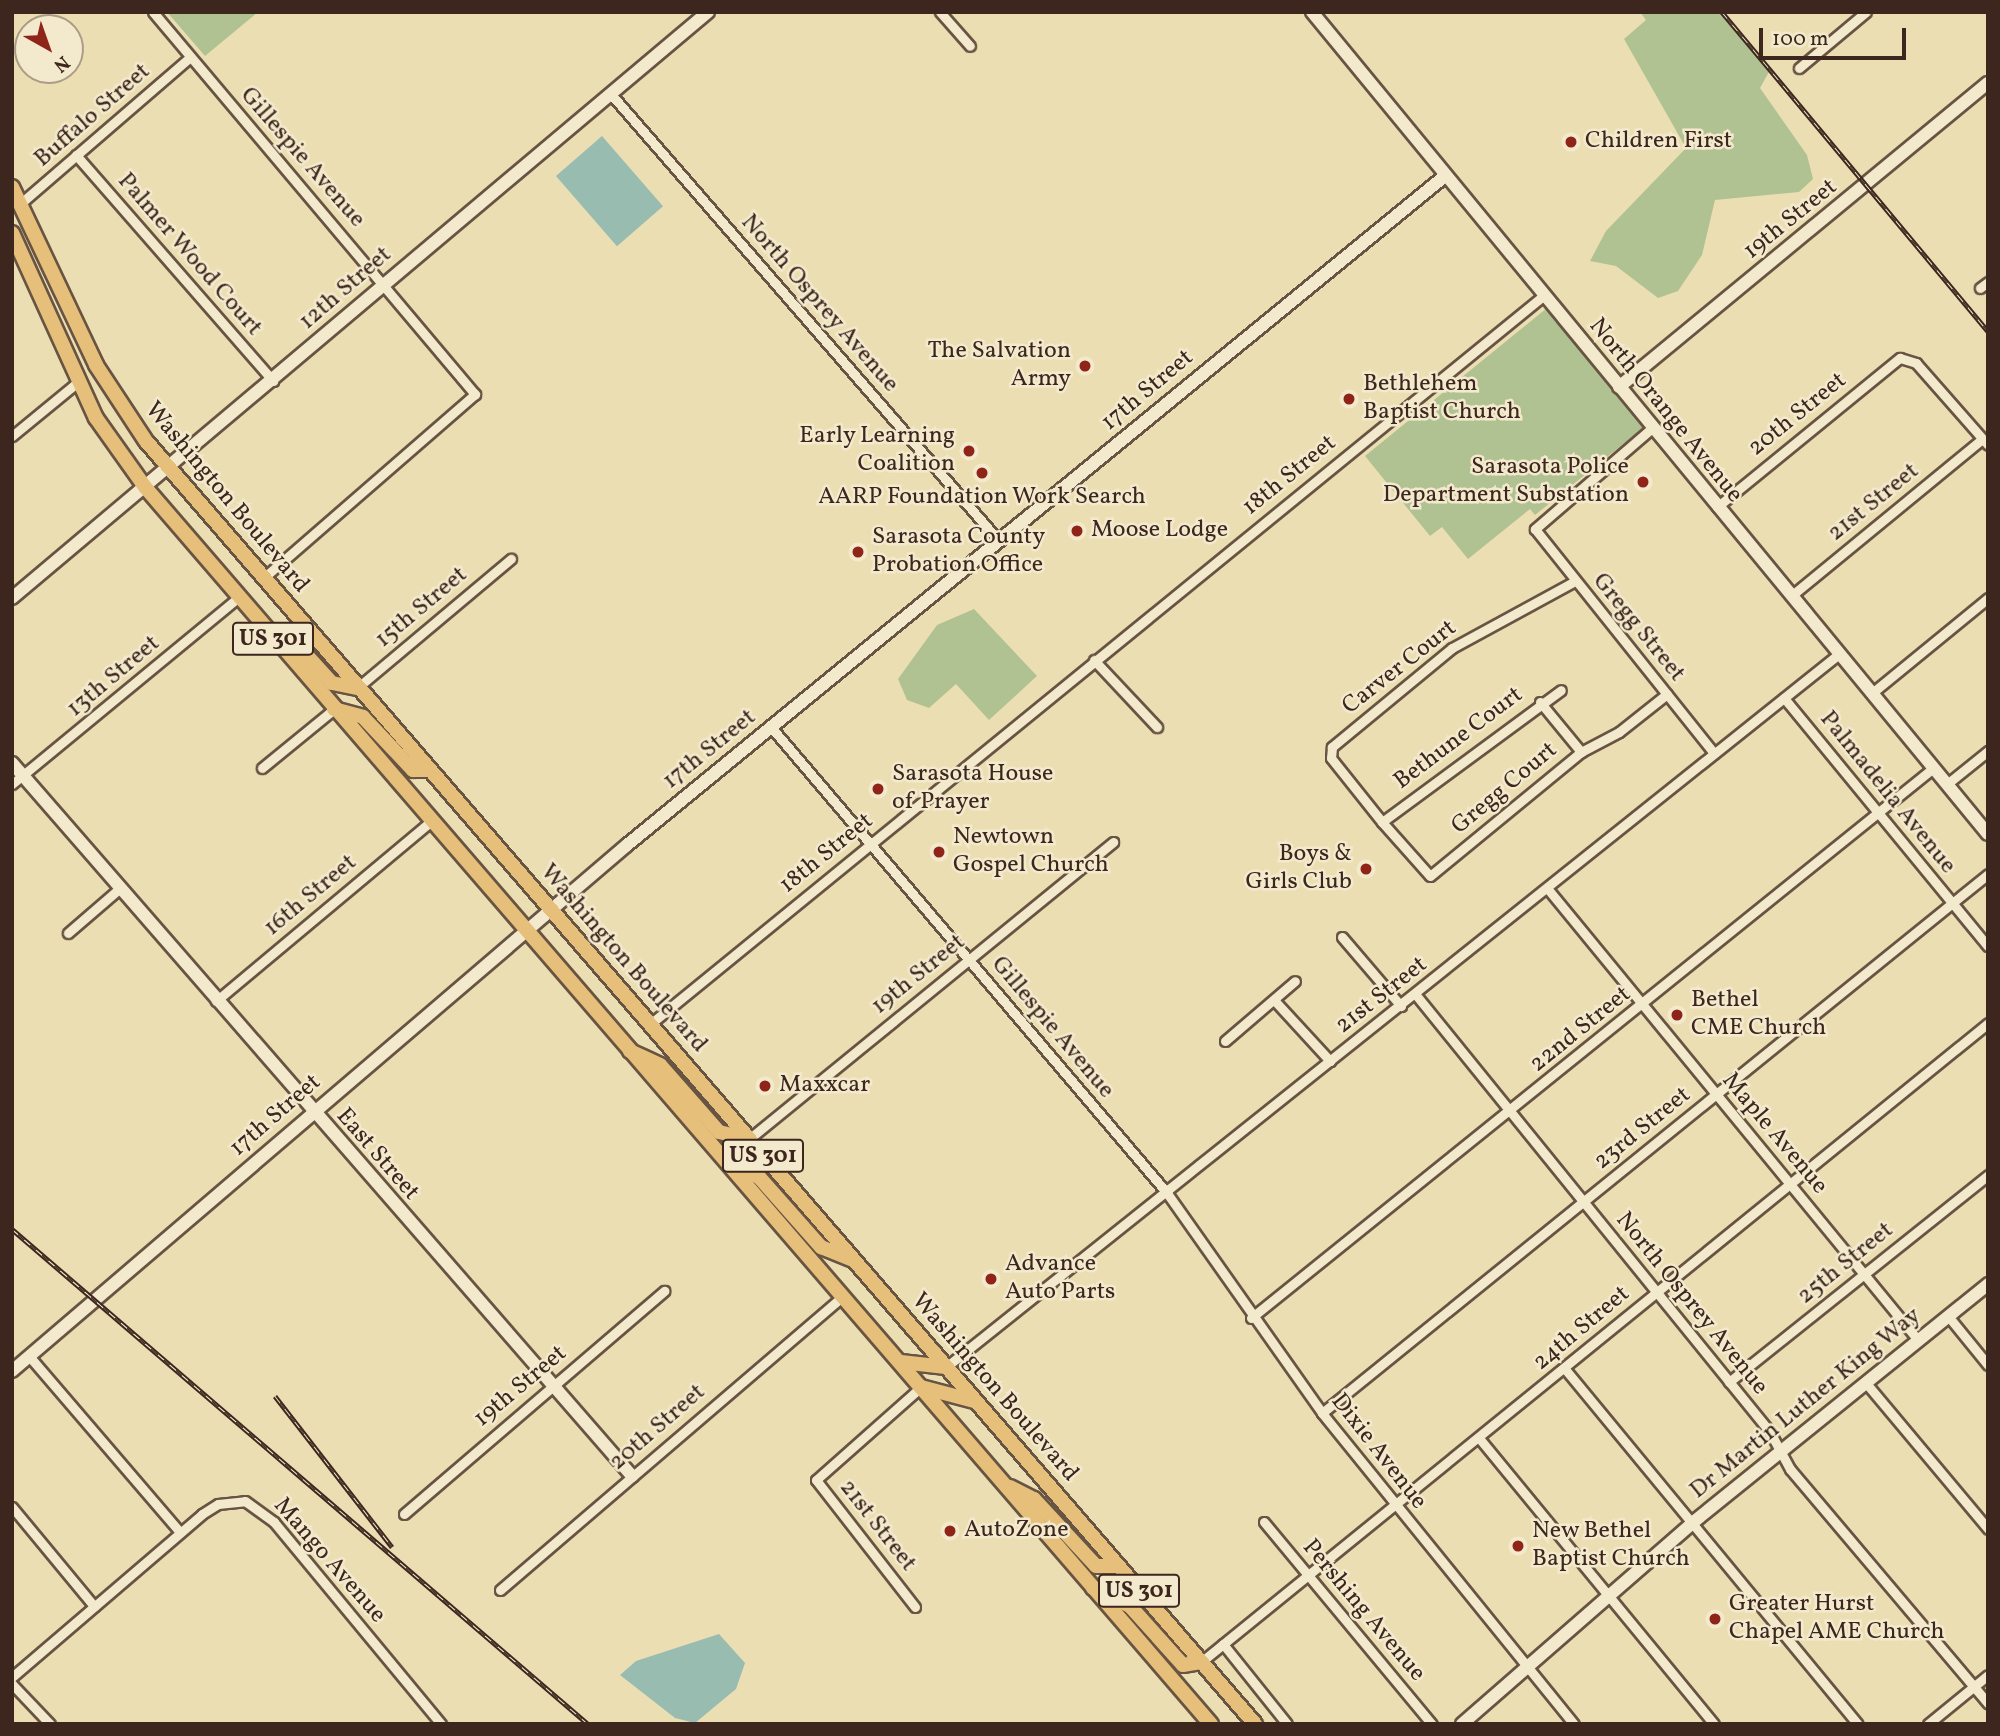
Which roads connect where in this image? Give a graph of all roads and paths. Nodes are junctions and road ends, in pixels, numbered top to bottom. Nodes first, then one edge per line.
1 (153, 12) edge
2 (708, 12) edge
3 (940, 12) edge
4 (1312, 12) edge
5 (1866, 12) edge
6 (970, 46) dead end
7 (190, 57) junction
8 (1799, 68) dead end
9 (1988, 83) edge
10 (610, 93) junction
11 (76, 155) junction
12 (1445, 176) junction
13 (12, 187) edge
14 (21, 204) junction
15 (12, 233) edge
16 (384, 283) junction
17 (1543, 296) junction
18 (79, 381) junction
19 (273, 381) junction
20 (1619, 387) junction
21 (1652, 428) junction
22 (12, 436) edge
23 (1985, 442) edge
24 (168, 468) junction
25 (145, 487) junction
26 (1717, 507) junction
27 (999, 541) junction
28 (511, 559) dead end
29 (264, 578) junction
30 (1575, 581) junction
31 (1791, 596) junction
32 (239, 597) junction
33 (12, 598) edge
34 (1988, 598) edge
35 (267, 631) junction
36 (1840, 653) junction
37 (1094, 660) junction
38 (358, 688) junction
39 (1560, 690) dead end
40 (1872, 693) junction
41 (1667, 694) junction
42 (1784, 698) junction
43 (1540, 702) junction
44 (334, 709) junction
45 (771, 727) junction
46 (1157, 727) dead end
47 (1988, 751) edge
48 (1581, 752) junction
49 (1714, 753) junction
50 (12, 763) edge
51 (262, 768) dead end
52 (1933, 768) junction
53 (428, 769) junction
54 (23, 775) junction
55 (12, 784) edge
56 (1947, 785) junction
57 (1879, 813) junction
58 (431, 821) junction
59 (1382, 822) junction
60 (1988, 834) edge
61 (1113, 842) dead end
62 (869, 845) junction
63 (1988, 874) edge
64 (1547, 888) junction
65 (119, 889) junction
66 (1953, 902) junction
67 (551, 911) junction
68 (526, 932) junction
69 (68, 933) dead end
70 (1342, 937) dead end
71 (1988, 946) edge
72 (970, 961) junction
73 (1295, 981) dead end
74 (1416, 995) junction
75 (1274, 1000) junction
76 (216, 1001) junction
77 (1642, 1005) junction
78 (1401, 1006) junction
79 (1988, 1023) edge
80 (649, 1025) junction
81 (1225, 1041) dead end
82 (630, 1051) junction
83 (1330, 1061) junction
84 (1717, 1095) junction
85 (1511, 1112) junction
86 (312, 1113) junction
87 (749, 1139) junction
88 (732, 1167) junction
89 (1988, 1175) edge
90 (1790, 1184) junction
91 (1167, 1192) junction
92 (1583, 1201) junction
93 (853, 1260) junction
94 (1864, 1274) junction
95 (1988, 1284) edge
96 (664, 1292) dead end
97 (1655, 1292) junction
98 (843, 1296) junction
99 (1948, 1316) junction
100 (1251, 1318) junction
101 (1918, 1340) junction
102 (30, 1356) junction
103 (901, 1362) junction
104 (1988, 1365) edge
105 (946, 1367) junction
106 (1565, 1369) junction
107 (12, 1371) edge
108 (1729, 1382) junction
109 (1866, 1383) junction
110 (552, 1386) junction
111 (921, 1387) junction
112 (975, 1402) junction
113 (1322, 1413) junction
114 (1479, 1438) junction
115 (1780, 1451) junction
116 (632, 1476) junction
117 (1005, 1485) junction
118 (1394, 1506) junction
119 (12, 1507) edge
120 (404, 1514) dead end
121 (1264, 1522) dead end
122 (1691, 1524) junction
123 (1988, 1529) edge
124 (180, 1532) junction
125 (1117, 1566) junction
126 (1308, 1576) junction
127 (1091, 1587) junction
128 (500, 1590) dead end
129 (1607, 1596) junction
130 (94, 1606) junction
131 (915, 1607) dead end
132 (1223, 1644) junction
133 (1201, 1662) junction
134 (1528, 1667) junction
135 (1988, 1675) edge
136 (12, 1677) edge
137 (12, 1684) edge
138 (1973, 1686) junction
139 (1988, 1703) edge
140 (50, 1724) edge
141 (441, 1724) edge
142 (1211, 1724) edge
143 (1255, 1724) edge
144 (1287, 1724) edge
145 (1432, 1724) edge
146 (1462, 1724) edge
147 (1574, 1724) edge
148 (1714, 1724) edge
149 (1858, 1724) edge
150 (1928, 1724) edge

1 - 7 street, Gillespie Avenue
2 - 10 street, 12th Street
3 - 6 street
4 - 12 street, North Orange Avenue
5 - 8 street
7 - 11 street, Buffalo Street
7 - 16 street, Gillespie Avenue
9 - 20 street, 19th Street
10 - 16 street, 12th Street
10 - 27 street, North Osprey Avenue
11 - 14 street, Buffalo Street
11 - 19 street, Palmer Wood Court
12 - 17 street, North Orange Avenue
12 - 27 street, 17th Street
13 - 14 main road, Washington Boulevard / US 301
14 - 24 main road, Washington Boulevard / US 301
15 - 18 main road, US 301
16 - 19 street, 12th Street
16 - 29 street, Gillespie Avenue
17 - 20 street, North Orange Avenue
17 - 37 street, 18th Street
18 - 22 street
18 - 25 main road, US 301
19 - 24 street, 12th Street
20 - 21 street, North Orange Avenue
21 - 26 street, North Orange Avenue
21 - 30 street, Gregg Street
23 - 26 street, 20th Street
23 - 31 street, 21st Street
24 - 25 street, 12th Street
24 - 29 main road, Washington Boulevard / US 301
25 - 32 main road, US 301
25 - 33 street, 12th Street
26 - 31 street, North Orange Avenue
27 - 45 street, 17th Street
28 - 38 street, 15th Street
29 - 38 main road, Washington Boulevard / US 301
30 - 41 street, Gregg Street
30 - 59 street, Carver Court
31 - 36 street, North Orange Avenue
32 - 35 main road, US 301
32 - 54 street, 13th Street
34 - 40 street
35 - 38 main road
35 - 44 main road, US 301
36 - 40 street, North Orange Avenue
36 - 42 street, 21st Street
37 - 46 street
37 - 62 street, 18th Street
38 - 53 main road, Washington Boulevard / US 301
39 - 43 street, Bethune Court
40 - 52 street, North Orange Avenue
41 - 48 street, Gregg Court
41 - 49 street, Gregg Street
42 - 49 street, 21st Street
42 - 57 street, Palmadelia Avenue
43 - 48 street
43 - 59 street, Bethune Court
44 - 51 street
44 - 53 main road
44 - 58 main road, US 301
45 - 62 street, Gillespie Avenue
45 - 67 street, 17th Street
47 - 56 street
48 - 59 street, Gregg Court
49 - 64 street, 21st Street
50 - 54 street, East Street
52 - 56 street, North Orange Avenue
52 - 57 street, 22nd Street
53 - 67 main road, Washington Boulevard / US 301
54 - 55 street, 13th Street
54 - 65 street, East Street
56 - 60 street, North Orange Avenue
57 - 66 street, Palmadelia Avenue
57 - 77 street, 22nd Street
58 - 68 main road, US 301
58 - 76 street, 16th Street
61 - 72 street, 19th Street
62 - 72 street, Gillespie Avenue
62 - 80 street, 18th Street
63 - 66 street, 23rd Street
64 - 74 street, 21st Street
64 - 77 street, Maple Avenue
65 - 69 street
65 - 76 street, East Street
66 - 71 street, Palmadelia Avenue
66 - 84 street, 23rd Street
67 - 68 street, 17th Street
67 - 80 main road, Washington Boulevard / US 301
68 - 82 main road, US 301
68 - 86 street, 17th Street
70 - 78 street
72 - 87 street, 19th Street
72 - 91 street, Gillespie Avenue
73 - 75 street
74 - 78 street, 21st Street
74 - 85 street, North Osprey Avenue
75 - 81 street
75 - 83 street
76 - 86 street, East Street
77 - 84 street, Maple Avenue
77 - 85 street, 22nd Street
78 - 83 street, 21st Street
79 - 90 street, 24th Street
80 - 87 main road, Washington Boulevard / US 301
82 - 87 main road
82 - 88 main road, US 301
83 - 91 street, 21st Street
84 - 90 street, Maple Avenue
84 - 92 street, 23rd Street
85 - 92 street, North Osprey Avenue
85 - 100 street, 22nd Street
86 - 102 street, 17th Street
86 - 110 street, East Street
87 - 93 main road, Washington Boulevard / US 301
88 - 93 main road
88 - 98 main road, US 301
89 - 94 street, 25th Street
90 - 94 street, Maple Avenue
90 - 97 street, 24th Street
91 - 100 street, Dixie Avenue
91 - 105 street, 21st Street
92 - 97 street, North Osprey Avenue
92 - 113 street, 23rd Street
93 - 105 main road, Washington Boulevard / US 301
94 - 101 street, Maple Avenue
94 - 108 street, 25th Street
95 - 99 street, Dr Martin Luther King Way
96 - 110 street, 19th Street
97 - 106 street, 24th Street
97 - 108 street, North Osprey Avenue
98 - 103 main road, US 301
98 - 116 street, 20th Street
99 - 101 street, Dr Martin Luther King Way
99 - 104 street
100 - 113 street, Dixie Avenue
101 - 109 street, Dr Martin Luther King Way
102 - 107 street, 17th Street
102 - 124 street
103 - 105 main road
103 - 111 main road, US 301
105 - 112 main road, Washington Boulevard / US 301
106 - 114 street, 24th Street
106 - 122 street
108 - 115 street, North Osprey Avenue
109 - 115 street, Dr Martin Luther King Way
109 - 123 street
110 - 116 street, East Street
110 - 120 street, 19th Street
111 - 112 main road
111 - 117 main road, US 301
111 - 131 street, 21st Street
112 - 125 main road, Washington Boulevard / US 301
113 - 118 street, Dixie Avenue
114 - 118 street, 24th Street
114 - 129 street
115 - 122 street, Dr Martin Luther King Way
115 - 138 street, North Osprey Avenue
116 - 128 street, 20th Street
117 - 125 main road
117 - 127 main road, US 301
118 - 126 street, 24th Street
118 - 134 street, Dixie Avenue
119 - 130 street
121 - 126 street, Pershing Avenue
122 - 129 street, Dr Martin Luther King Way
122 - 149 street
124 - 130 street
124 - 141 street, Mango Avenue
125 - 133 main road, Washington Boulevard / US 301
126 - 132 street, 24th Street
126 - 145 street, Pershing Avenue
127 - 133 main road
127 - 142 main road, US 301
129 - 134 street, Dr Martin Luther King Way
129 - 148 street
130 - 136 street
132 - 133 street, 24th Street
132 - 144 street
133 - 143 main road, Washington Boulevard / US 301
134 - 146 street, Dr Martin Luther King Way
134 - 147 street, Dixie Avenue
135 - 138 street
137 - 140 street
138 - 139 street, North Osprey Avenue
138 - 150 street

